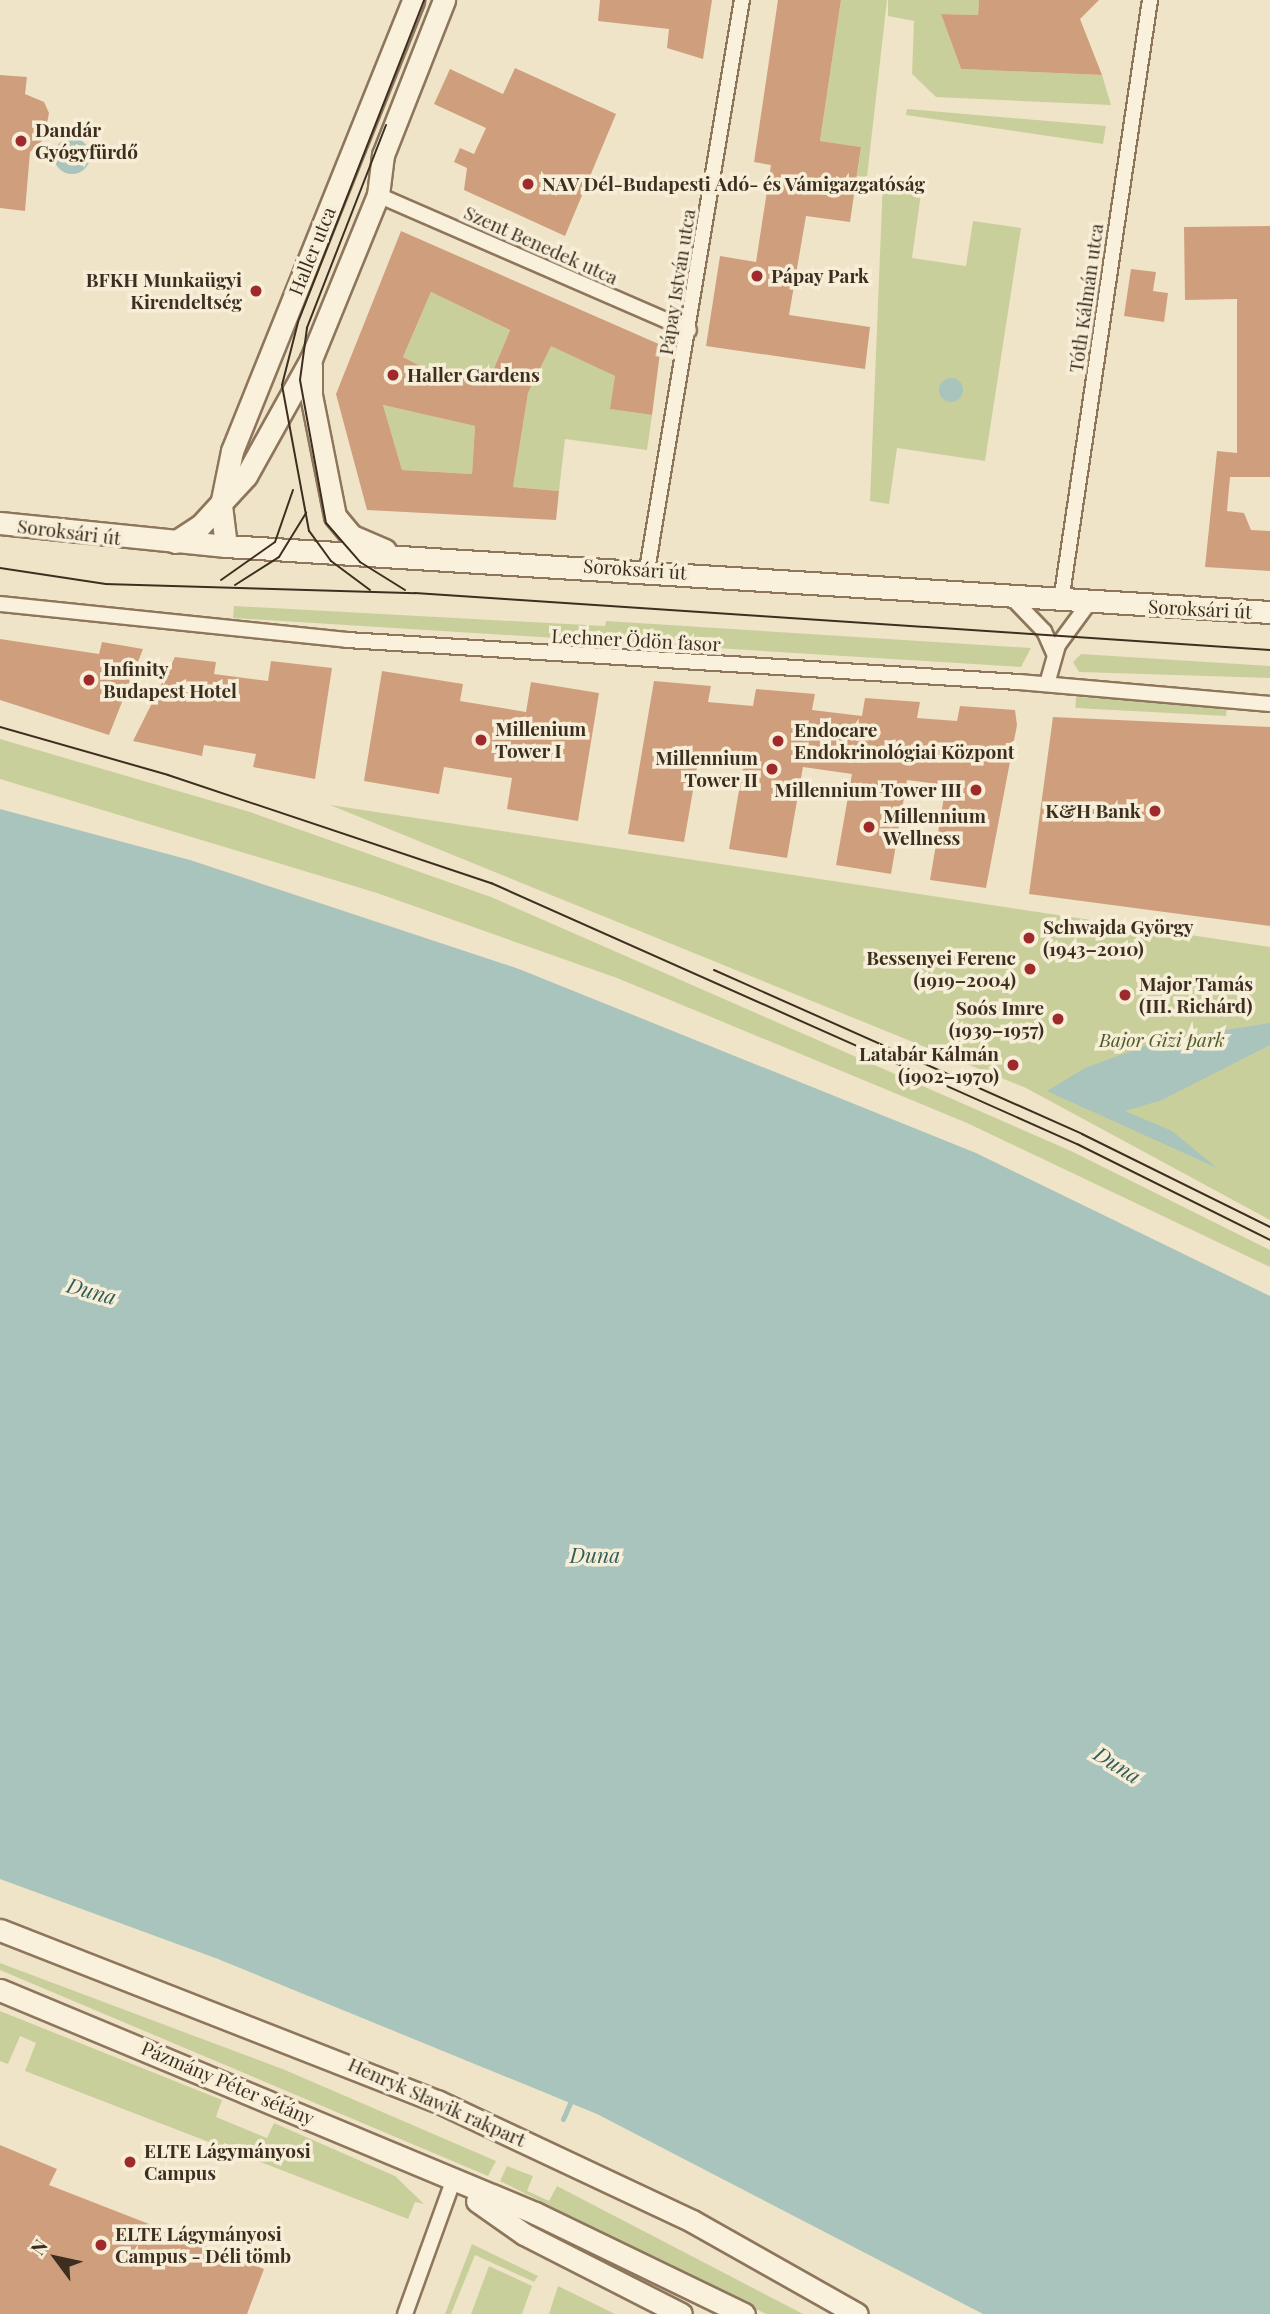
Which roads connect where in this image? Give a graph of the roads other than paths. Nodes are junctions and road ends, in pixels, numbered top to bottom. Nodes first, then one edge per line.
1 (413, 0) edge
2 (444, 0) edge
3 (742, 0) edge
4 (1150, 0) edge
5 (378, 195) junction
6 (689, 330) junction
7 (311, 359) junction
8 (221, 505) junction
9 (0, 523) edge
10 (175, 542) junction
11 (226, 546) junction
12 (407, 557) junction
13 (647, 570) junction
14 (1012, 598) junction
15 (1061, 601) junction
16 (1089, 603) junction
17 (0, 604) edge
18 (1270, 612) edge
19 (1054, 653) junction
20 (1047, 684) junction
21 (1270, 704) edge
22 (0, 1930) edge
23 (0, 1990) edge
24 (452, 2184) junction
25 (405, 2314) edge
26 (681, 2314) edge
27 (744, 2314) edge
28 (857, 2314) edge

1 - 8 street, Haller utca
2 - 5 street
3 - 6 street, Pápay István utca
4 - 15 street, Tóth Kálmán utca
5 - 6 street, Szent Benedek utca
5 - 7 street
6 - 13 street, Pápay István utca
7 - 8 street
7 - 12 street
8 - 10 street
8 - 11 street, Haller utca
9 - 10 street, Soroksári út
10 - 11 street, Soroksári út
11 - 12 street, Soroksári út
12 - 13 street, Soroksári út
13 - 14 street, Soroksári út
14 - 15 street, Soroksári út
14 - 19 street
15 - 16 street, Soroksári út
16 - 18 street, Soroksári út
16 - 19 street
17 - 20 street, Lechner Ödön fasor
19 - 20 street
20 - 21 street, Lechner Ödön fasor
22 - 28 street, Henryk Sławik rakpart
23 - 24 street, Pázmány Péter sétány
24 - 25 street
24 - 26 street, Pázmány Péter sétány
24 - 27 street, Pázmány Péter sétány

